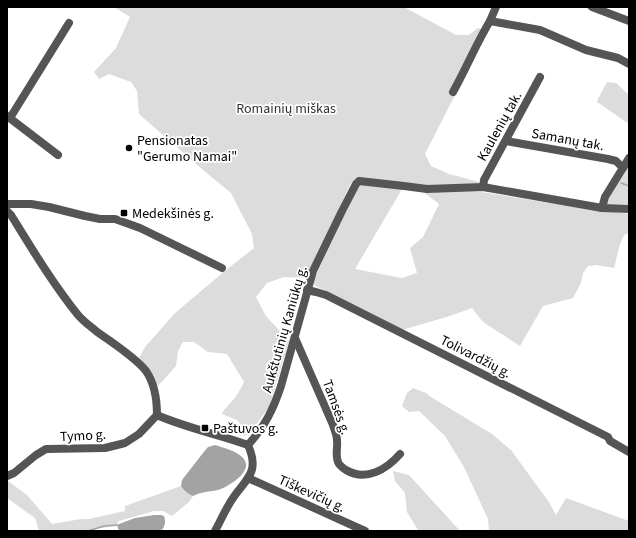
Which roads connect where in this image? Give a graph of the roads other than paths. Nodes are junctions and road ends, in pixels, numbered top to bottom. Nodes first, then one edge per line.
1 (496, 7) edge
2 (592, 7) edge
3 (490, 21) junction
4 (629, 21) edge
5 (69, 23) dead end
6 (629, 64) edge
7 (540, 77) dead end
8 (453, 92) dead end
9 (8, 117) edge
10 (506, 141) junction
11 (58, 155) dead end
12 (629, 158) edge
13 (623, 168) junction
14 (483, 188) junction
15 (7, 204) edge
16 (602, 208) junction
17 (629, 209) edge
18 (7, 211) edge
19 (222, 268) dead end
20 (307, 290) junction
21 (294, 338) junction
22 (157, 415) junction
23 (248, 445) junction
24 (629, 452) edge
25 (400, 454) dead end
26 (7, 476) edge
27 (248, 478) junction
28 (215, 531) edge
29 (365, 531) edge

1 - 3 street
2 - 4 street
3 - 6 street
3 - 8 street
5 - 9 street
7 - 10 street, Kaulenių tak.
9 - 11 street
10 - 13 street, Samanų tak.
10 - 14 street, Kaulenių tak.
12 - 13 street
13 - 16 street
14 - 16 street, Aukštutinių Kaniūkų g.
14 - 20 street, Aukštutinių Kaniūkų g.
15 - 19 street
16 - 17 street, Aukštutinių Kaniūkų g.
18 - 22 street
20 - 21 street, Aukštutinių Kaniūkų g.
20 - 24 street, Tolivardžių g.
21 - 23 street, Aukštutinių Kaniūkų g.
21 - 25 street, Tamsės g.
22 - 23 street
22 - 26 street, Tymo g.
23 - 27 street
27 - 28 street
27 - 29 street, Tiškevičių g.

